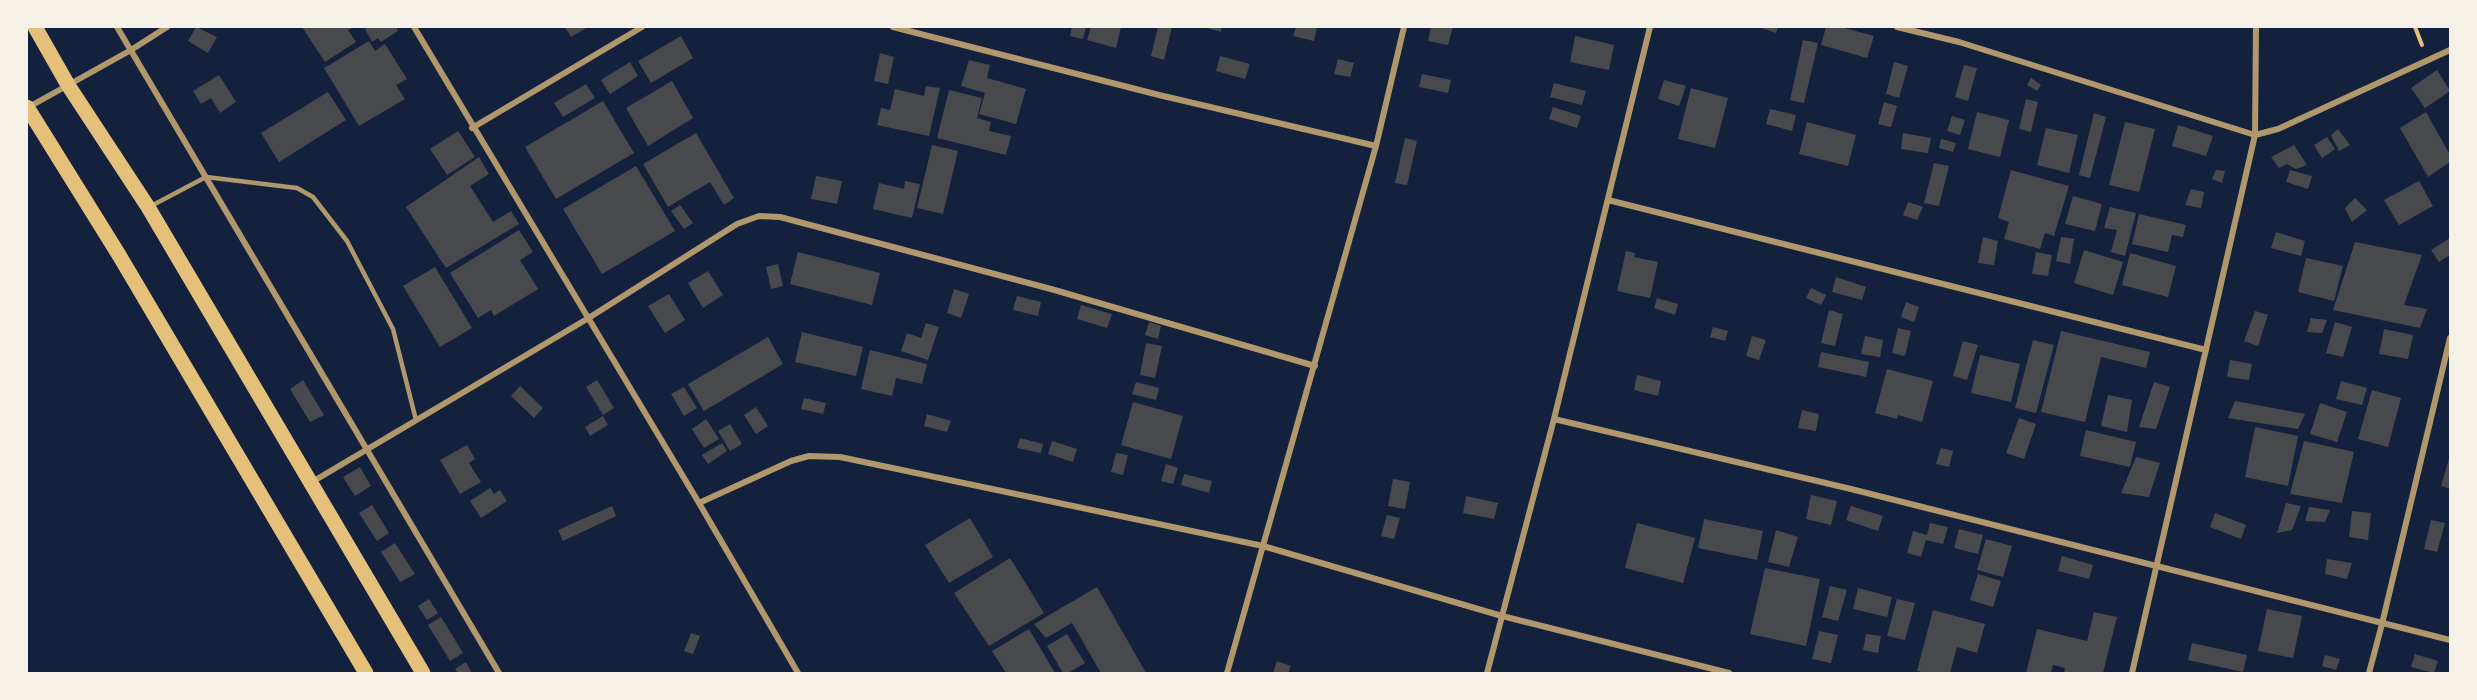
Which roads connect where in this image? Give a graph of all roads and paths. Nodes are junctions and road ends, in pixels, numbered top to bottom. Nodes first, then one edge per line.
1 (35, 27) edge
2 (117, 27) edge
3 (167, 27) edge
4 (414, 27) edge
5 (642, 27) edge
6 (893, 27) edge
7 (1404, 27) edge
8 (1650, 27) edge
9 (1897, 27) edge
10 (2256, 27) edge
11 (923, 31) edge
12 (131, 50) junction
13 (2450, 50) edge
14 (68, 85) junction
15 (27, 108) edge
16 (472, 128) junction
17 (2255, 135) junction
18 (1376, 146) junction
19 (206, 177) junction
20 (1608, 200) junction
21 (148, 207) junction
22 (587, 319) junction
23 (2450, 338) edge
24 (2206, 350) junction
25 (1315, 366) junction
26 (1554, 419) junction
27 (416, 420) junction
28 (366, 448) junction
29 (312, 483) junction
30 (699, 503) junction
31 (1263, 546) junction
32 (2157, 565) junction
33 (1502, 615) junction
34 (2382, 624) junction
35 (2450, 640) edge
36 (366, 673) edge
37 (423, 673) edge
38 (499, 673) edge
39 (798, 673) edge
40 (1227, 673) edge
41 (1487, 673) edge
42 (1729, 673) edge
43 (2132, 673) edge
44 (2368, 673) edge

1 - 14 main road
2 - 12 street
3 - 12 street
4 - 16 street
5 - 16 street
6 - 11 street
7 - 18 street
8 - 20 street
9 - 17 street
10 - 17 street
11 - 18 street
12 - 14 street
12 - 19 street
13 - 17 street
14 - 15 street
14 - 21 main road
15 - 36 main road
16 - 22 street
17 - 24 street
18 - 25 street
19 - 21 lane
19 - 27 lane
19 - 28 street
20 - 24 street
20 - 26 street
21 - 29 main road
22 - 25 street
22 - 27 street
22 - 30 street
23 - 34 street
24 - 32 street
25 - 31 street
26 - 32 street
26 - 33 street
27 - 28 street
28 - 29 street
28 - 38 street
29 - 37 main road
30 - 31 street
30 - 39 street
31 - 33 street
31 - 40 street
32 - 34 street
32 - 43 street
33 - 41 street
33 - 42 street
34 - 35 street
34 - 44 street

